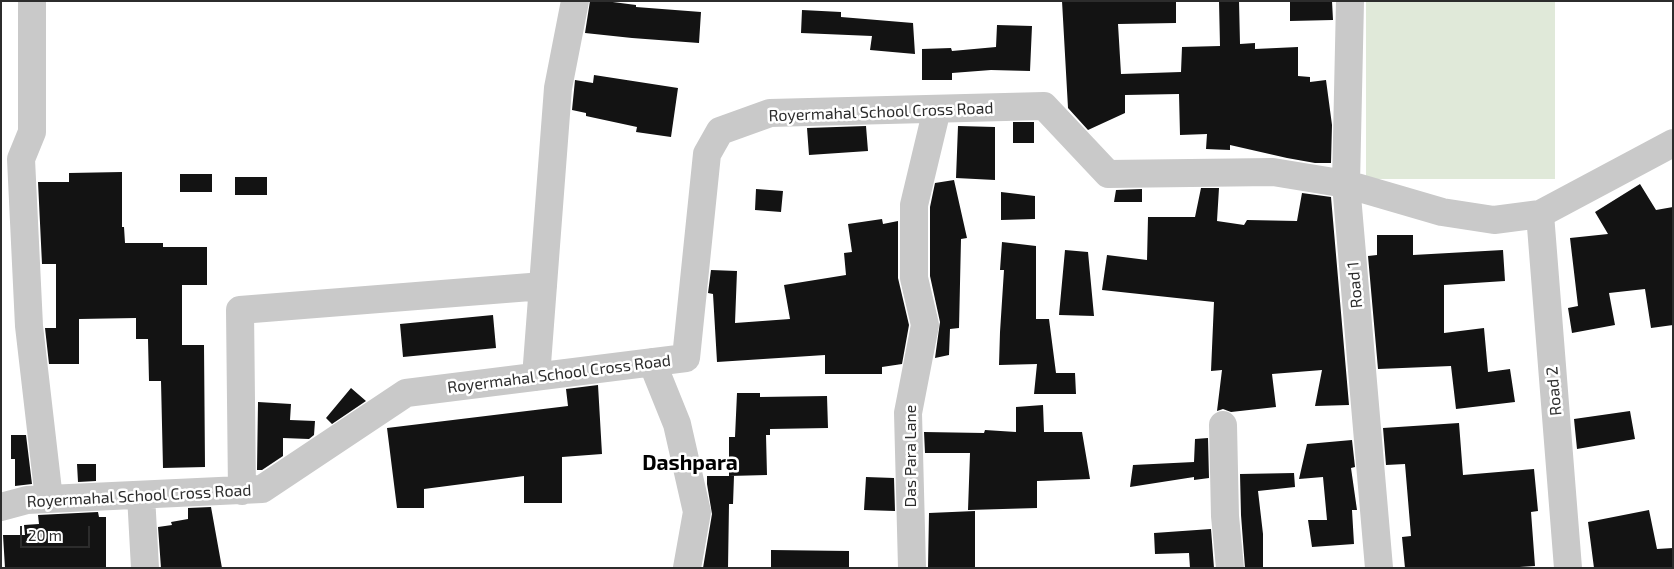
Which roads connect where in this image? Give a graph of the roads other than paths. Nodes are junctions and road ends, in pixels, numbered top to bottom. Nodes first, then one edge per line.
1 (32, 1) edge
2 (575, 1) edge
3 (1350, 1) edge
4 (937, 109) junction
5 (1673, 143) edge
6 (1346, 184) junction
7 (1540, 214) junction
8 (543, 286) junction
9 (652, 362) junction
10 (536, 377) junction
11 (1223, 425) dead end
12 (242, 490) junction
13 (141, 495) junction
14 (49, 499) junction
15 (1, 507) edge
16 (145, 568) edge
17 (687, 568) edge
18 (912, 568) edge
19 (1230, 568) edge
20 (1379, 568) edge
21 (1568, 568) edge

1 - 14 street
2 - 8 street
3 - 6 street, Road 1
4 - 6 street, Royermahal School Cross Road
4 - 9 street, Royermahal School Cross Road
4 - 18 street, Das Para Lane
5 - 7 street
6 - 7 street, Royermahal School Cross Road
6 - 20 street, Road 1
7 - 21 street, Road 2
8 - 10 street
8 - 12 street
9 - 10 street, Royermahal School Cross Road
9 - 17 street
10 - 12 street, Royermahal School Cross Road
11 - 19 street
12 - 13 street, Royermahal School Cross Road
13 - 14 street, Royermahal School Cross Road
13 - 16 street
14 - 15 street, Royermahal School Cross Road

